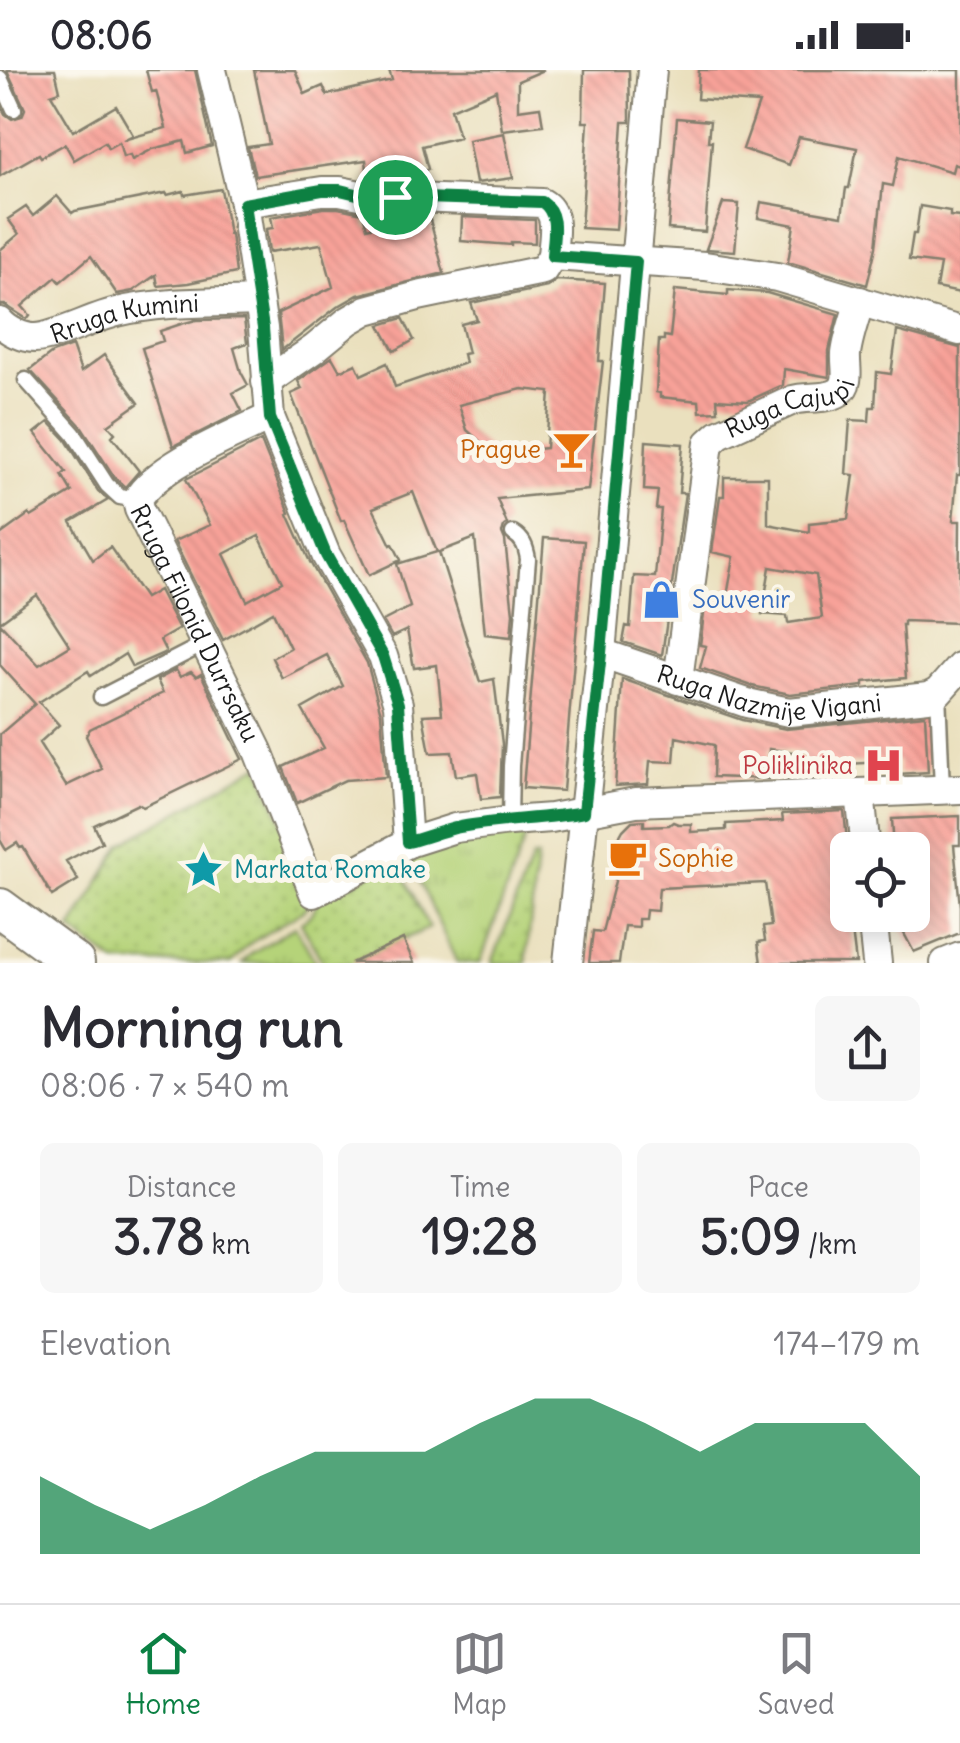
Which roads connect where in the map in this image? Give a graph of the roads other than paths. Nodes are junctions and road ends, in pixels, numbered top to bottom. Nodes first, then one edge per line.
1 (212, 70) edge
2 (652, 70) edge
3 (0, 78) edge
4 (14, 108) dead end
5 (244, 204) junction
6 (552, 256) junction
7 (636, 262) junction
8 (860, 300) junction
9 (258, 301) junction
10 (0, 322) edge
11 (960, 331) edge
12 (26, 380) dead end
13 (266, 382) junction
14 (270, 418) junction
15 (137, 500) junction
16 (512, 533) dead end
17 (204, 644) junction
18 (601, 653) junction
19 (960, 667) edge
20 (678, 680) junction
21 (938, 692) junction
22 (100, 696) dead end
23 (951, 789) edge
24 (860, 794) junction
25 (584, 812) junction
26 (510, 821) junction
27 (864, 832) edge
28 (408, 842) junction
29 (0, 908) edge
30 (874, 932) edge
31 (960, 957) edge
32 (75, 963) edge
33 (568, 963) edge
34 (877, 963) edge
35 (945, 963) edge

1 - 5 street
2 - 7 street
3 - 4 lane
5 - 6 street
5 - 9 street
6 - 7 street
6 - 13 street
7 - 8 street
7 - 18 street
8 - 11 street
8 - 20 street, Ruga Cajupi
9 - 10 street, Rruga Kumini
9 - 13 street
12 - 15 lane
13 - 14 street
14 - 15 street, Rruga Filonid Durrsaku
14 - 28 street
15 - 17 street, Rruga Filonid Durrsaku
16 - 26 lane
17 - 22 lane
17 - 28 street, Rruga Filonid Durrsaku
18 - 20 street, Ruga Nazmije Vigani
18 - 25 street
19 - 21 street
20 - 21 street, Ruga Nazmije Vigani
21 - 23 lane
23 - 24 street
24 - 25 street
24 - 27 street
25 - 26 street
25 - 33 street
26 - 28 street
29 - 32 main road
30 - 34 street
31 - 35 street

